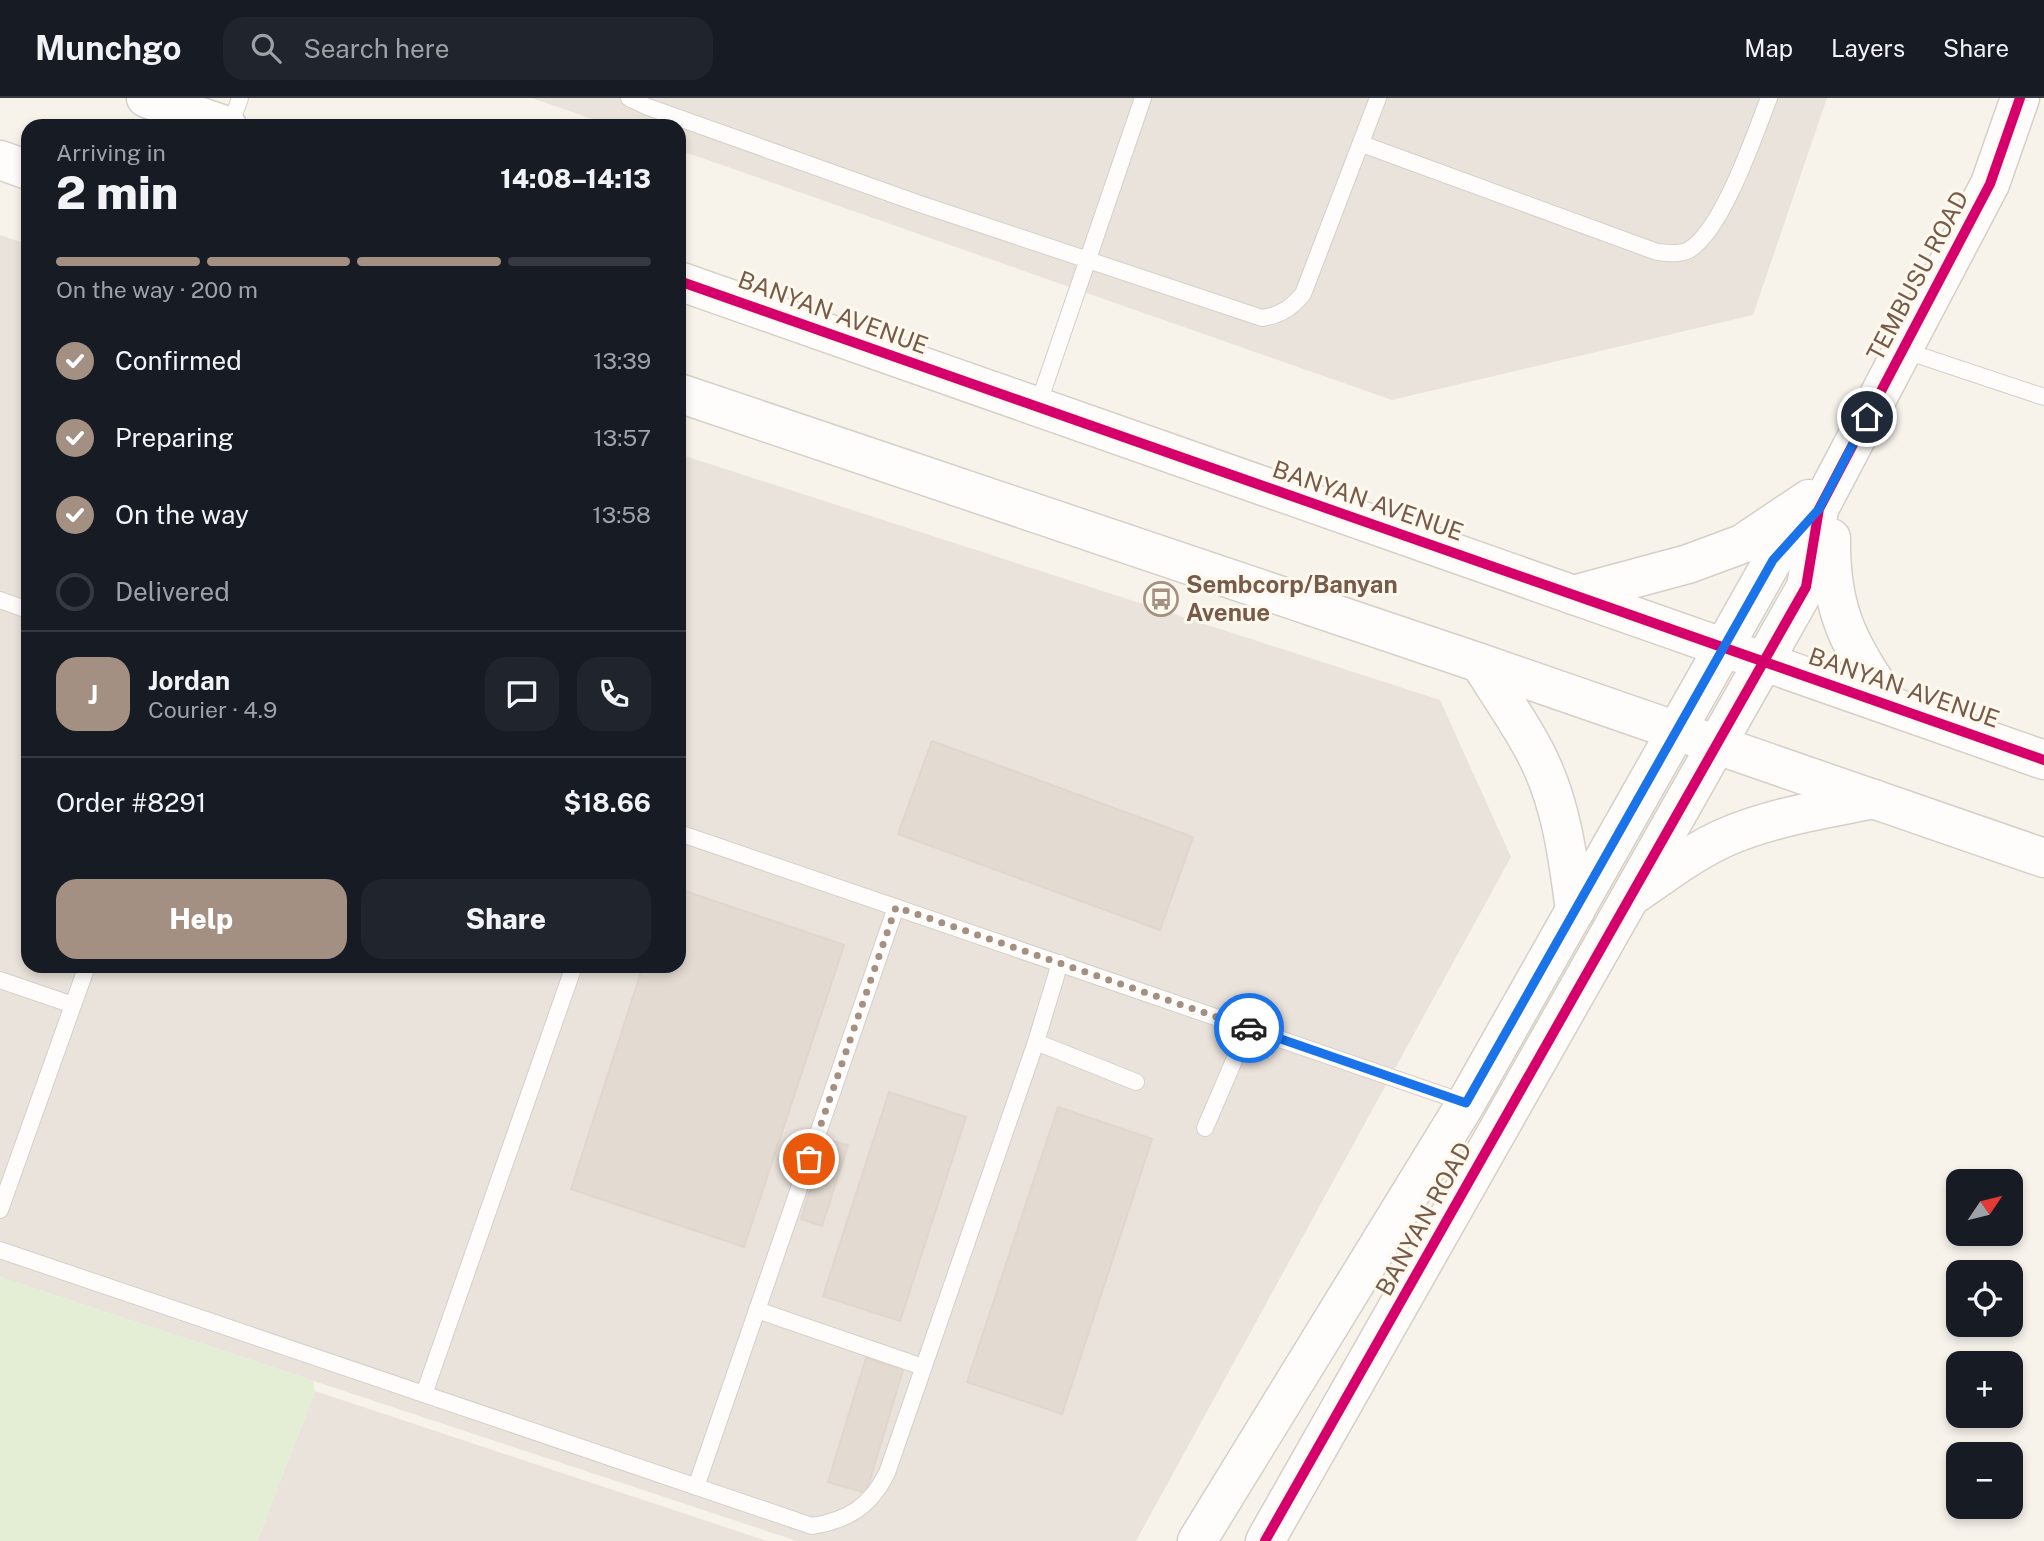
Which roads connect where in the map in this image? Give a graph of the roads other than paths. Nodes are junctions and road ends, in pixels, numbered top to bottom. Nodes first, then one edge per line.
1 (146, 98) edge
2 (240, 98) edge
3 (629, 98) edge
4 (1143, 98) edge
5 (1378, 98) edge
6 (1769, 98) edge
7 (2020, 98) edge
8 (208, 119) edge
9 (231, 119) edge
10 (682, 119) edge
11 (686, 120) edge
12 (1362, 144) junction
13 (0, 160) edge
14 (21, 168) edge
15 (1088, 261) junction
16 (686, 283) edge
17 (1903, 350) junction
18 (686, 395) edge
19 (2044, 397) edge
20 (1037, 408) junction
21 (1825, 497) junction
22 (1573, 595) junction
23 (0, 600) edge
24 (21, 608) edge
25 (1726, 648) junction
26 (1763, 661) junction
27 (1480, 663) junction
28 (1891, 706) junction
29 (1678, 731) junction
30 (1716, 744) junction
31 (2044, 760) edge
32 (1874, 799) junction
33 (686, 835) edge
34 (2044, 858) edge
35 (1630, 899) junction
36 (896, 907) junction
37 (1575, 911) junction
38 (1060, 963) junction
39 (84, 973) edge
40 (572, 973) edge
41 (0, 980) edge
42 (73, 1005) junction
43 (1248, 1028) junction
44 (1036, 1042) junction
45 (1136, 1082) dead end
46 (1466, 1103) junction
47 (1205, 1128) dead end
48 (0, 1210) edge
49 (0, 1250) edge
50 (757, 1310) junction
51 (923, 1367) junction
52 (424, 1394) junction
53 (696, 1487) junction
54 (1197, 1541) edge
55 (1265, 1541) edge

1 - 8 street
2 - 9 lane
3 - 10 lane
4 - 15 lane
5 - 12 lane
6 - 12 lane
7 - 17 street, TEMBUSU ROAD
11 - 15 lane
12 - 15 lane
13 - 14 street
15 - 20 lane
16 - 20 street, BANYAN AVENUE
17 - 19 lane
17 - 21 street, TEMBUSU ROAD
18 - 27 street
20 - 22 street, BANYAN AVENUE
21 - 22 street
21 - 25 street, TEMBUSU ROAD
21 - 26 street, TEMBUSU ROAD
21 - 28 street
22 - 25 street, BANYAN AVENUE
23 - 24 lane
25 - 26 street, BANYAN AVENUE
25 - 29 street, BANYAN ROAD
26 - 28 street, BANYAN AVENUE
26 - 30 street, BANYAN ROAD
27 - 29 street
27 - 37 street
28 - 31 street, BANYAN AVENUE
29 - 30 street
29 - 37 street, BANYAN ROAD
30 - 32 street
30 - 35 street, BANYAN ROAD
32 - 34 street
32 - 35 street
33 - 36 lane
35 - 55 street, BANYAN ROAD
36 - 38 lane
36 - 50 lane
37 - 46 street, BANYAN ROAD
38 - 43 lane
38 - 44 lane
39 - 42 lane
40 - 52 lane
41 - 42 lane
42 - 48 lane
43 - 46 lane
43 - 47 lane
44 - 45 lane
44 - 51 lane
46 - 54 street, BANYAN ROAD
49 - 52 lane
50 - 51 lane
50 - 53 lane
51 - 53 lane
52 - 53 lane

